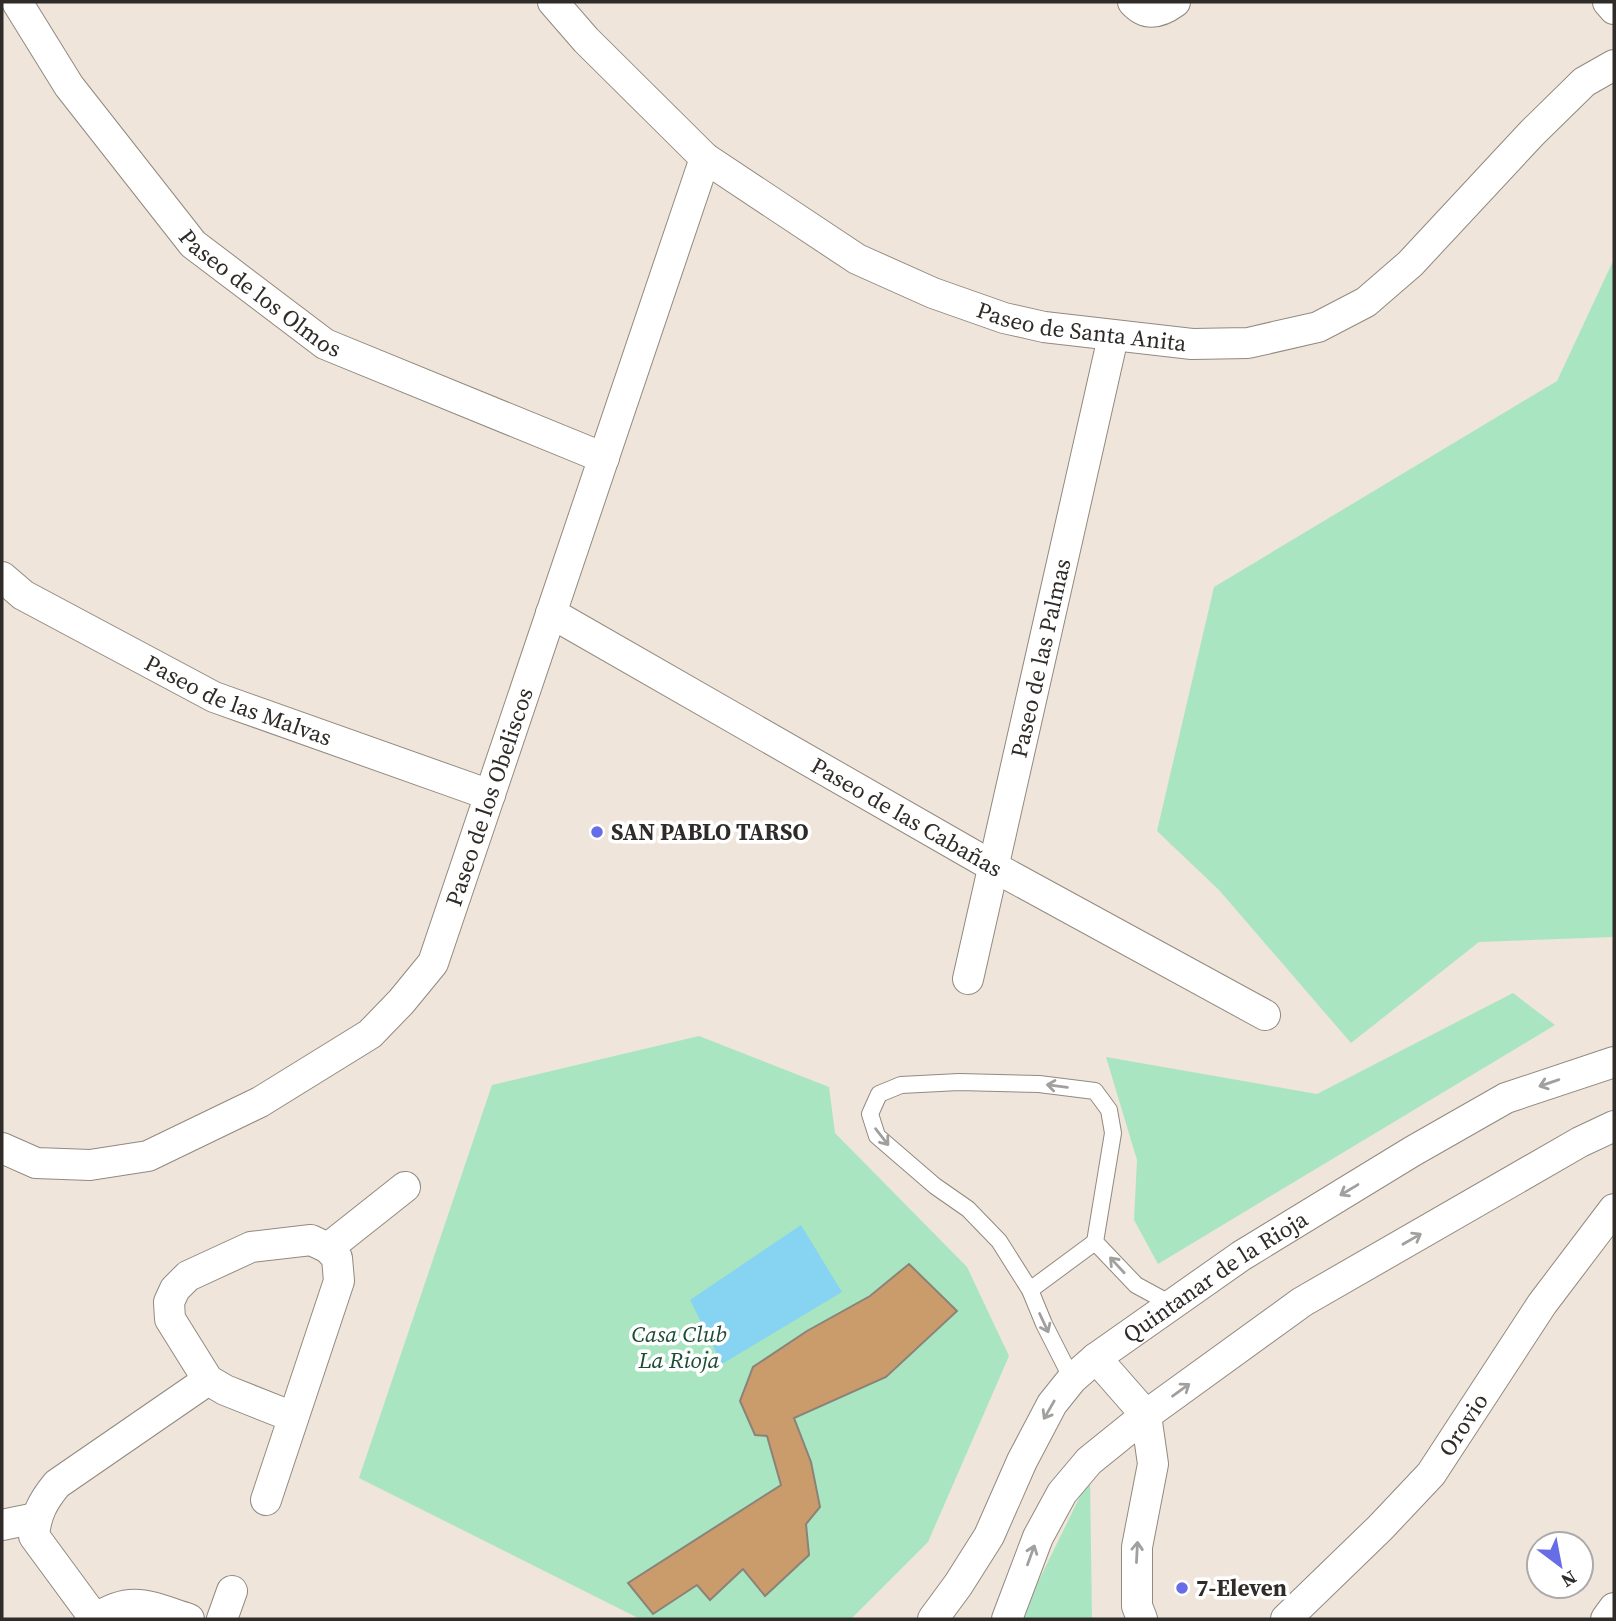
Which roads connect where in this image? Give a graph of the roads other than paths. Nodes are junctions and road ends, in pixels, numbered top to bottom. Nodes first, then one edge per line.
1 (17, 2) edge
2 (553, 2) edge
3 (1133, 2) edge
4 (1175, 2) edge
5 (1608, 2) edge
6 (1614, 9) edge
7 (1614, 65) edge
8 (705, 158) junction
9 (1113, 337) junction
10 (604, 458) junction
11 (2, 577) edge
12 (551, 613) junction
13 (490, 795) junction
14 (993, 867) junction
15 (968, 979) dead end
16 (1265, 1015) dead end
17 (1614, 1062) edge
18 (1614, 1126) edge
19 (2, 1147) edge
20 (405, 1187) dead end
21 (1614, 1209) edge
22 (1095, 1242) junction
23 (328, 1248) junction
24 (1030, 1290) junction
25 (1171, 1304) junction
26 (1096, 1358) junction
27 (1072, 1379) junction
28 (208, 1380) junction
29 (1146, 1415) junction
30 (293, 1417) junction
31 (266, 1500) dead end
32 (36, 1518) junction
33 (2, 1525) edge
34 (232, 1591) dead end
35 (1614, 1608) edge
36 (95, 1619) edge
37 (189, 1619) edge
38 (222, 1619) edge
39 (933, 1619) edge
40 (1007, 1619) edge
41 (1142, 1619) edge
42 (1286, 1619) edge
43 (1606, 1619) edge

1 - 10 street, Paseo de los Olmos
2 - 8 street, Paseo de Santa Anita
3 - 4 street
5 - 6 street
7 - 9 street, Paseo de Santa Anita
8 - 9 street, Paseo de Santa Anita
8 - 10 street, Paseo de los Obeliscos
9 - 14 street, Paseo de las Palmas
10 - 12 street, Paseo de los Obeliscos
11 - 13 street, Paseo de las Malvas
12 - 13 street, Paseo de los Obeliscos
12 - 14 street, Paseo de las Cabañas
13 - 19 street, Paseo de los Obeliscos
14 - 15 street, Paseo de las Palmas
14 - 16 street, Paseo de las Cabañas
17 -> 25 street, Quintanar de la Rioja
29 -> 18 street
20 - 23 street
21 - 42 street, Orovio
22 - 24 lane
22 -> 24 lane
25 -> 22 lane
23 - 28 street
23 - 30 street
24 -> 27 lane
25 - 26 street, Quintanar de la Rioja
26 - 27 street, Quintanar de la Rioja
26 - 29 street
27 -> 39 street, Quintanar de la Rioja
28 - 30 street
28 - 32 street
40 -> 29 street
41 -> 29 street
30 - 31 street
32 - 33 street
32 - 36 street
34 - 38 street
35 - 43 street
36 - 37 street

